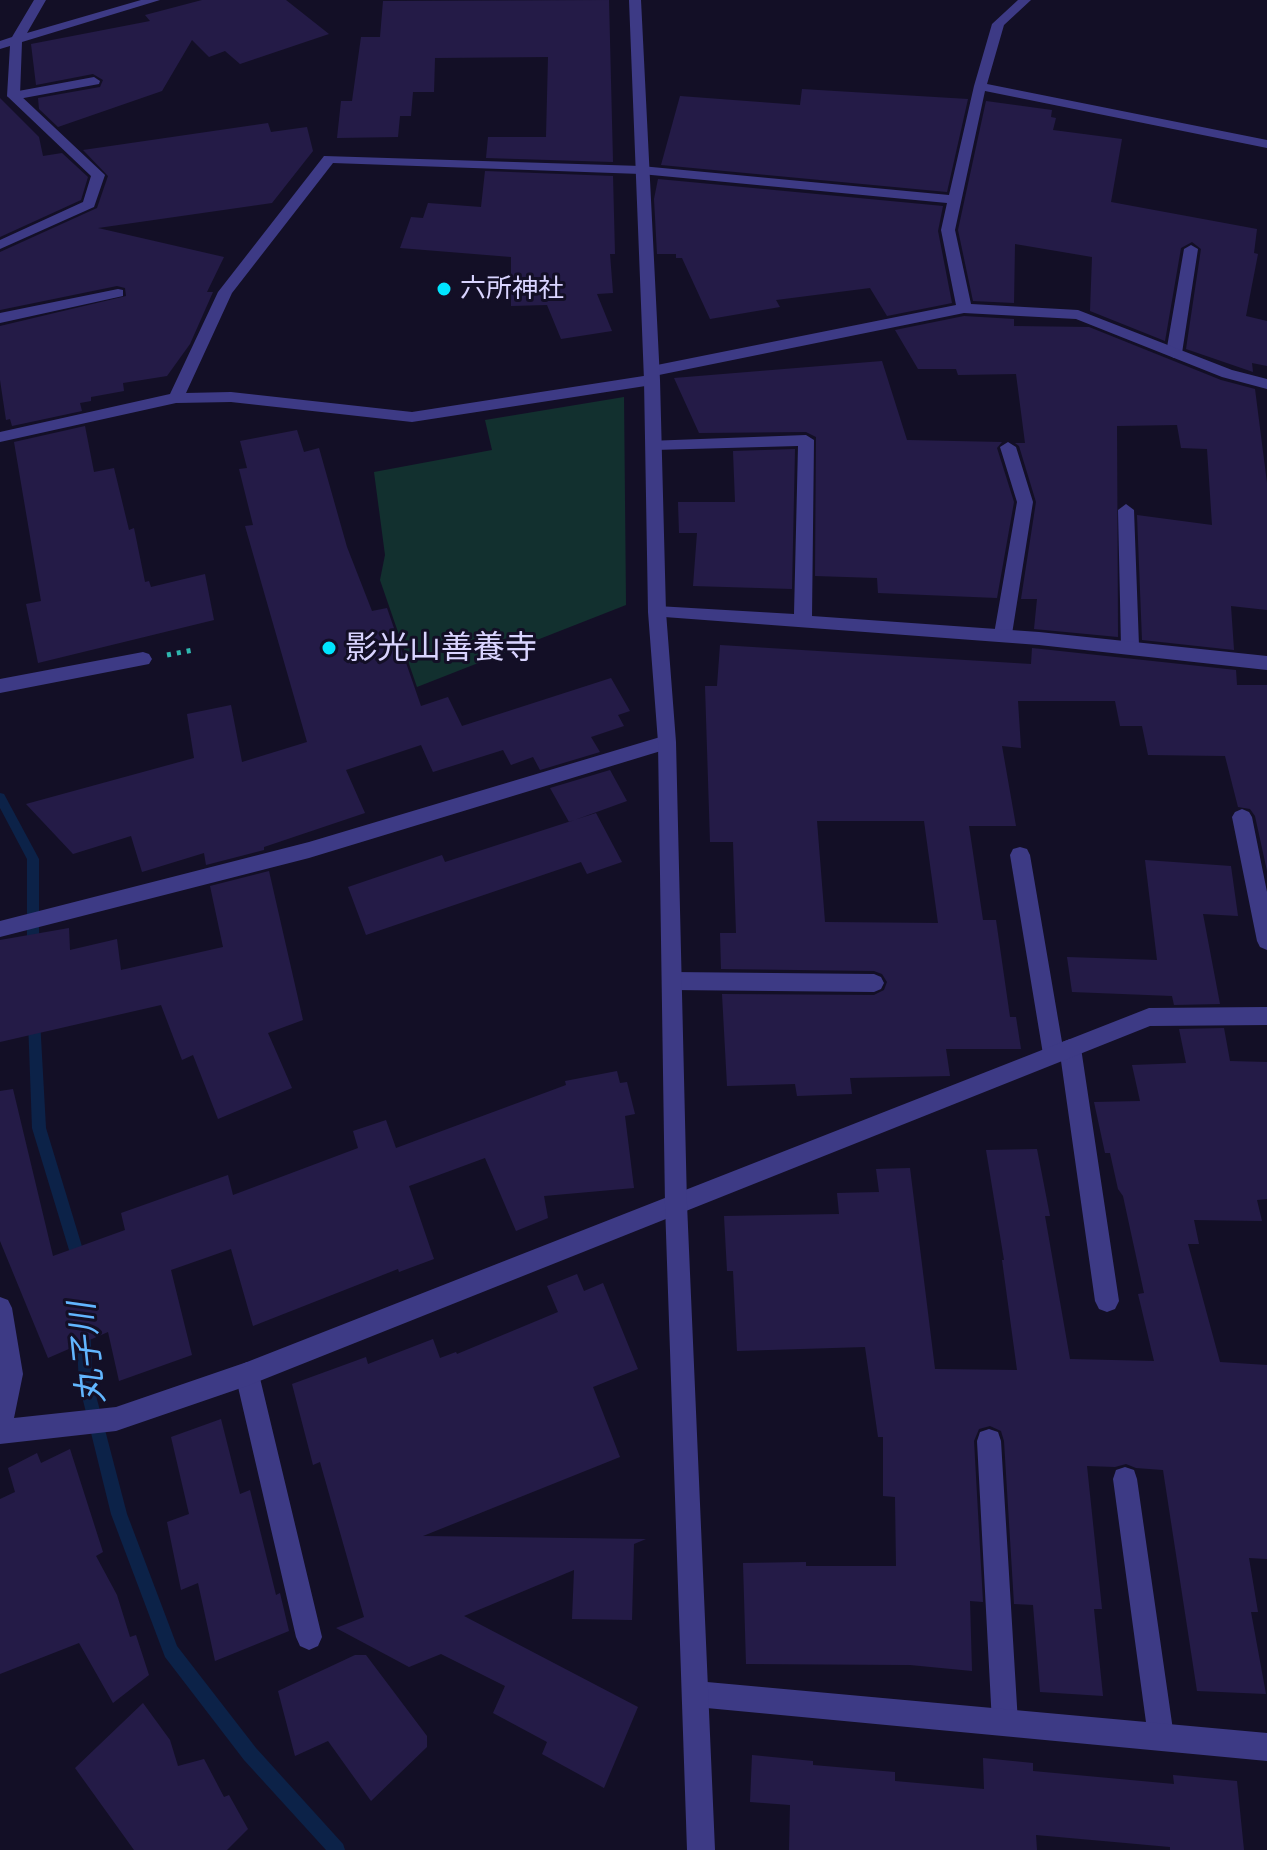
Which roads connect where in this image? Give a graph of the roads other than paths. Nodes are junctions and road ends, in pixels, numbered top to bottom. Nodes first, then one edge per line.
1 (40, 0) edge
2 (154, 0) edge
3 (635, 0) edge
4 (1025, 0) edge
5 (16, 42) junction
6 (0, 45) edge
7 (94, 81) dead end
8 (980, 86) junction
9 (13, 96) junction
10 (1267, 144) edge
11 (641, 170) junction
12 (955, 200) junction
13 (0, 245) edge
14 (1191, 249) dead end
15 (118, 293) dead end
16 (964, 308) junction
17 (0, 318) edge
18 (1174, 353) junction
19 (652, 375) junction
20 (1267, 384) edge
21 (176, 398) junction
22 (0, 437) edge
23 (654, 445) junction
24 (1008, 447) dead end
25 (1126, 510) dead end
26 (657, 612) junction
27 (803, 621) junction
28 (1003, 634) junction
29 (1130, 646) junction
30 (143, 659) dead end
31 (1267, 663) edge
32 (6, 685) edge
33 (667, 742) junction
34 (1242, 817) dead end
35 (1020, 855) dead end
36 (9, 927) edge
37 (1267, 941) edge
38 (672, 981) junction
39 (874, 983) dead end
40 (1267, 1016) edge
41 (1062, 1051) junction
42 (676, 1204) junction
43 (1107, 1301) dead end
44 (0, 1308) edge
45 (247, 1374) junction
46 (0, 1429) edge
47 (989, 1441) dead end
48 (1125, 1479) dead end
49 (309, 1637) dead end
50 (696, 1694) junction
51 (1005, 1723) junction
52 (1161, 1737) junction
53 (1267, 1747) edge
54 (701, 1850) edge

1 - 5 street
2 - 5 street
3 - 11 street
4 - 8 street
5 - 6 street
5 - 9 street
7 - 9 street
8 - 10 street
8 - 12 street
9 - 13 street
11 - 12 street
11 - 19 street
11 - 21 street
12 - 16 street
14 - 18 street
15 - 17 street
16 - 18 street
16 - 19 street
18 - 20 street
19 - 21 street
19 - 23 street
21 - 22 street
23 - 26 street
23 - 27 street
24 - 28 street
25 - 29 street
26 - 27 street
26 - 33 street
27 - 28 street
28 - 29 street
29 - 31 street
30 - 32 street
33 - 36 street
33 - 38 street
34 - 37 street
35 - 41 street
38 - 39 street
38 - 42 street
40 - 41 street
41 - 42 street
41 - 43 street
42 - 45 street
42 - 50 street
44 - 46 street
45 - 46 street
45 - 49 street
47 - 51 street
48 - 52 street
50 - 51 street
50 - 54 street
51 - 52 street
52 - 53 street

